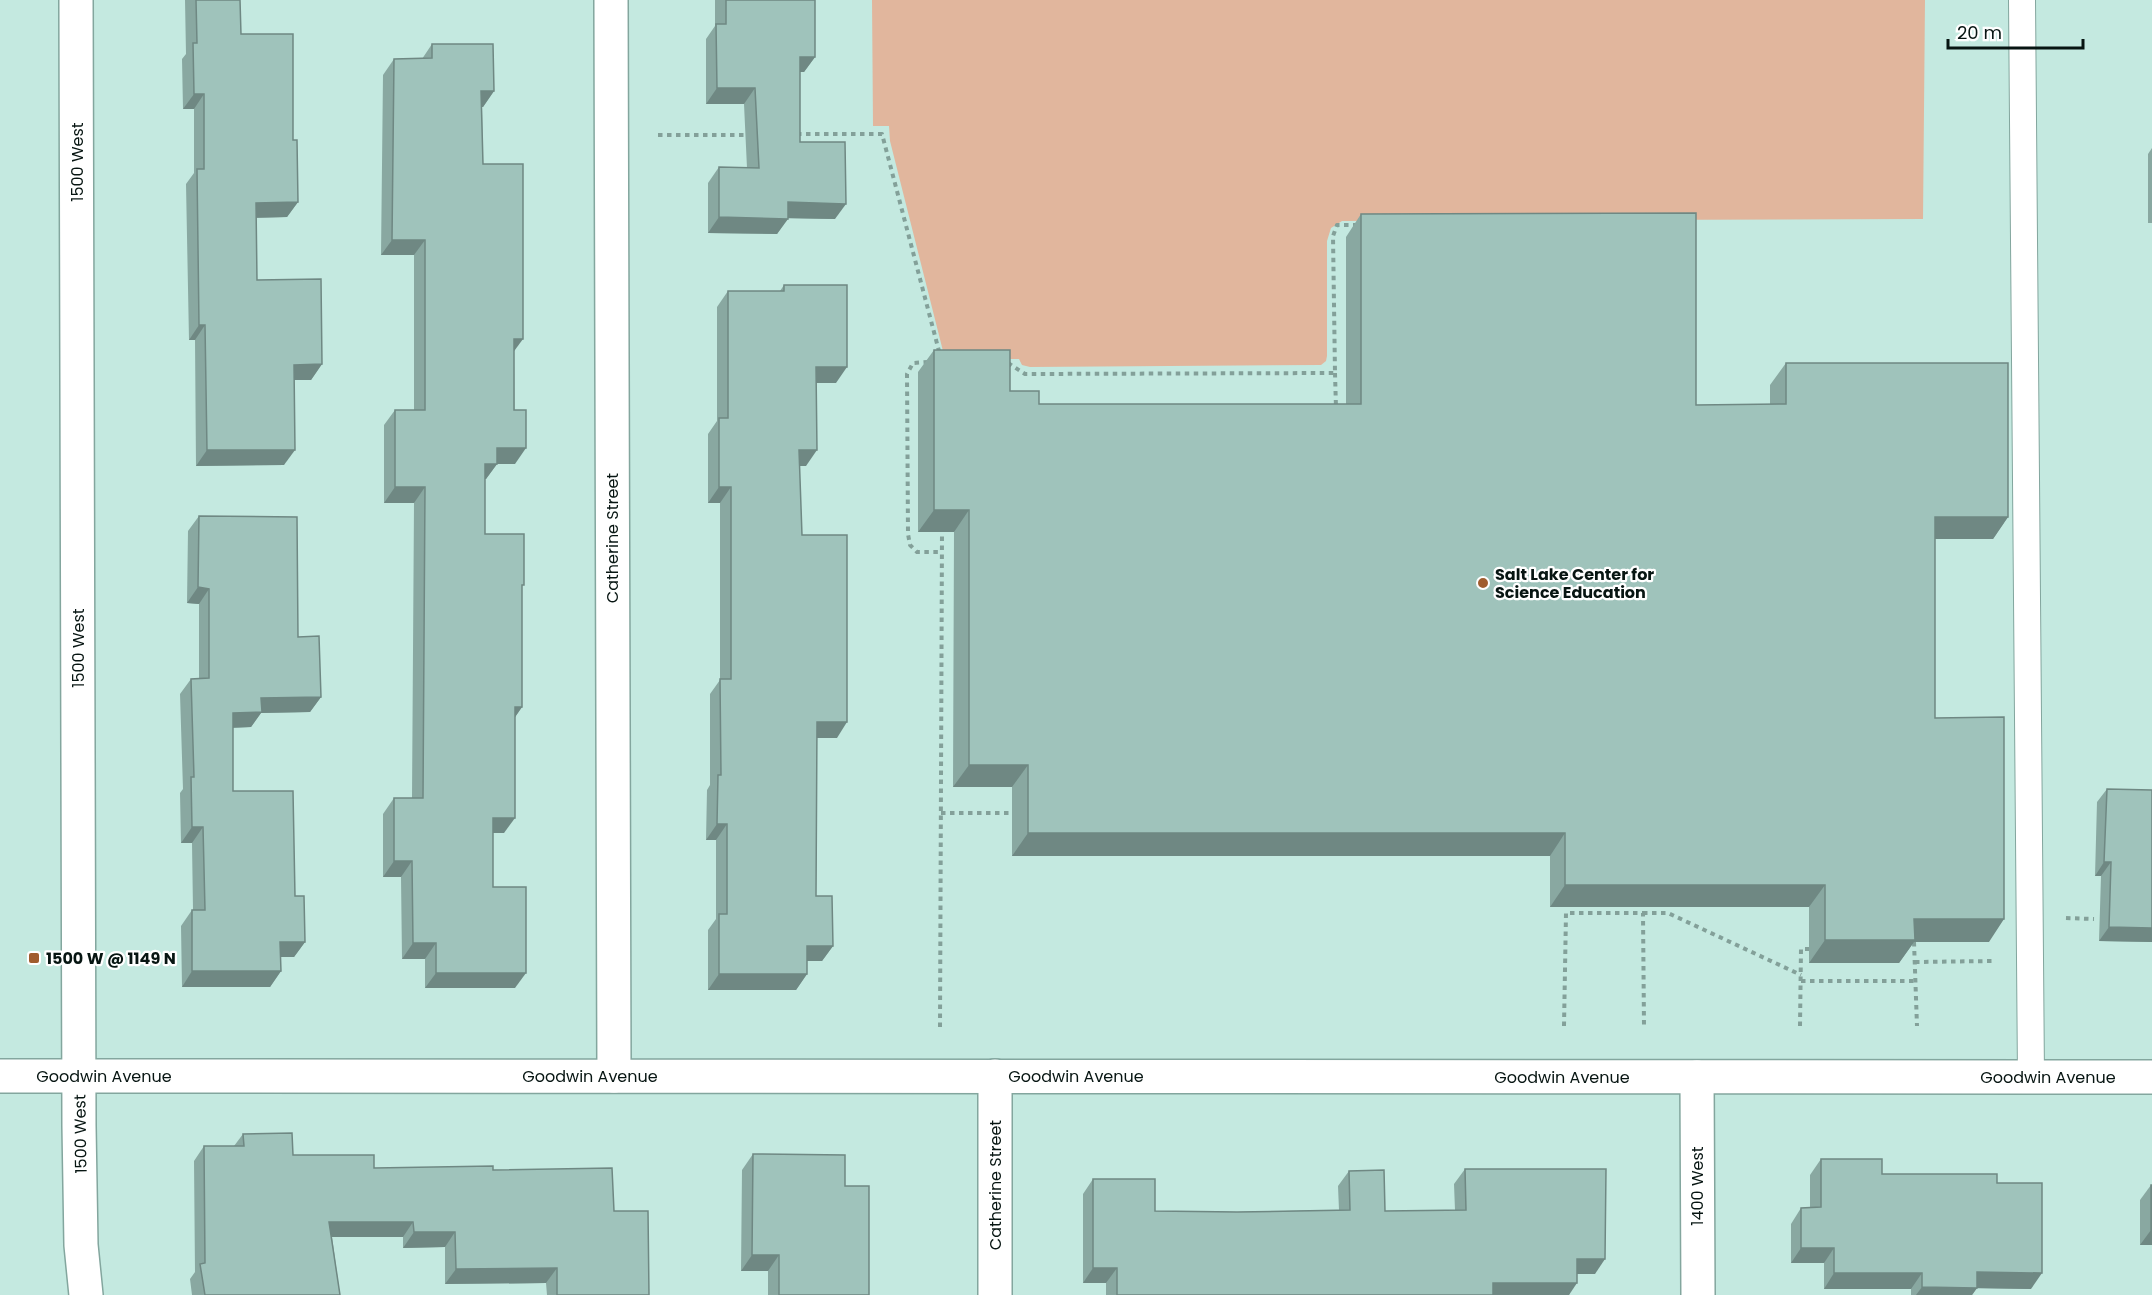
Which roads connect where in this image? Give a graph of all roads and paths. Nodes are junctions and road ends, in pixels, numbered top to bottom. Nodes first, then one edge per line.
1 (76, 0) edge
2 (611, 0) edge
3 (2022, 0) edge
4 (788, 134) edge
5 (658, 135) dead end
6 (753, 135) dead end
7 (1359, 225) edge
8 (933, 362) edge
9 (942, 362) edge
10 (997, 363) edge
11 (1008, 363) junction
12 (1008, 373) edge
13 (1335, 373) junction
14 (1336, 416) edge
15 (942, 532) edge
16 (941, 552) junction
17 (941, 813) junction
18 (1012, 813) dead end
19 (1643, 913) junction
20 (2064, 918) dead end
21 (2094, 918) dead end
22 (1914, 942) edge
23 (1809, 949) dead end
24 (1995, 961) dead end
25 (1915, 962) junction
26 (1801, 975) junction
27 (1801, 981) junction
28 (1915, 981) junction
29 (1564, 1026) dead end
30 (1644, 1026) dead end
31 (1800, 1026) dead end
32 (1917, 1026) dead end
33 (940, 1027) dead end
34 (0, 1076) edge
35 (79, 1076) junction
36 (614, 1076) junction
37 (995, 1076) junction
38 (1697, 1077) junction
39 (2031, 1077) junction
40 (2152, 1077) edge
41 (86, 1295) edge
42 (995, 1295) edge
43 (1698, 1295) edge

1 - 35 street, 1500 West
2 - 36 street, Catherine Street
3 - 39 lane
4 - 9 path
5 - 6 path
7 - 13 path
8 - 16 path
10 - 11 path
11 - 12 path
11 - 13 path
13 - 14 path
15 - 16 path
16 - 17 path
17 - 18 path
17 - 33 path
19 - 26 path
19 - 29 path
19 - 30 path
20 - 21 path
22 - 25 path
23 - 26 path
24 - 25 path
25 - 28 path
26 - 27 path
27 - 28 path
27 - 31 path
28 - 32 path
34 - 35 street, Goodwin Avenue
35 - 36 street, Goodwin Avenue
35 - 41 street, 1500 West
36 - 37 street, Goodwin Avenue
37 - 38 street, Goodwin Avenue
37 - 42 street, Catherine Street
38 - 39 street, Goodwin Avenue
38 - 43 street, 1400 West
39 - 40 street, Goodwin Avenue

